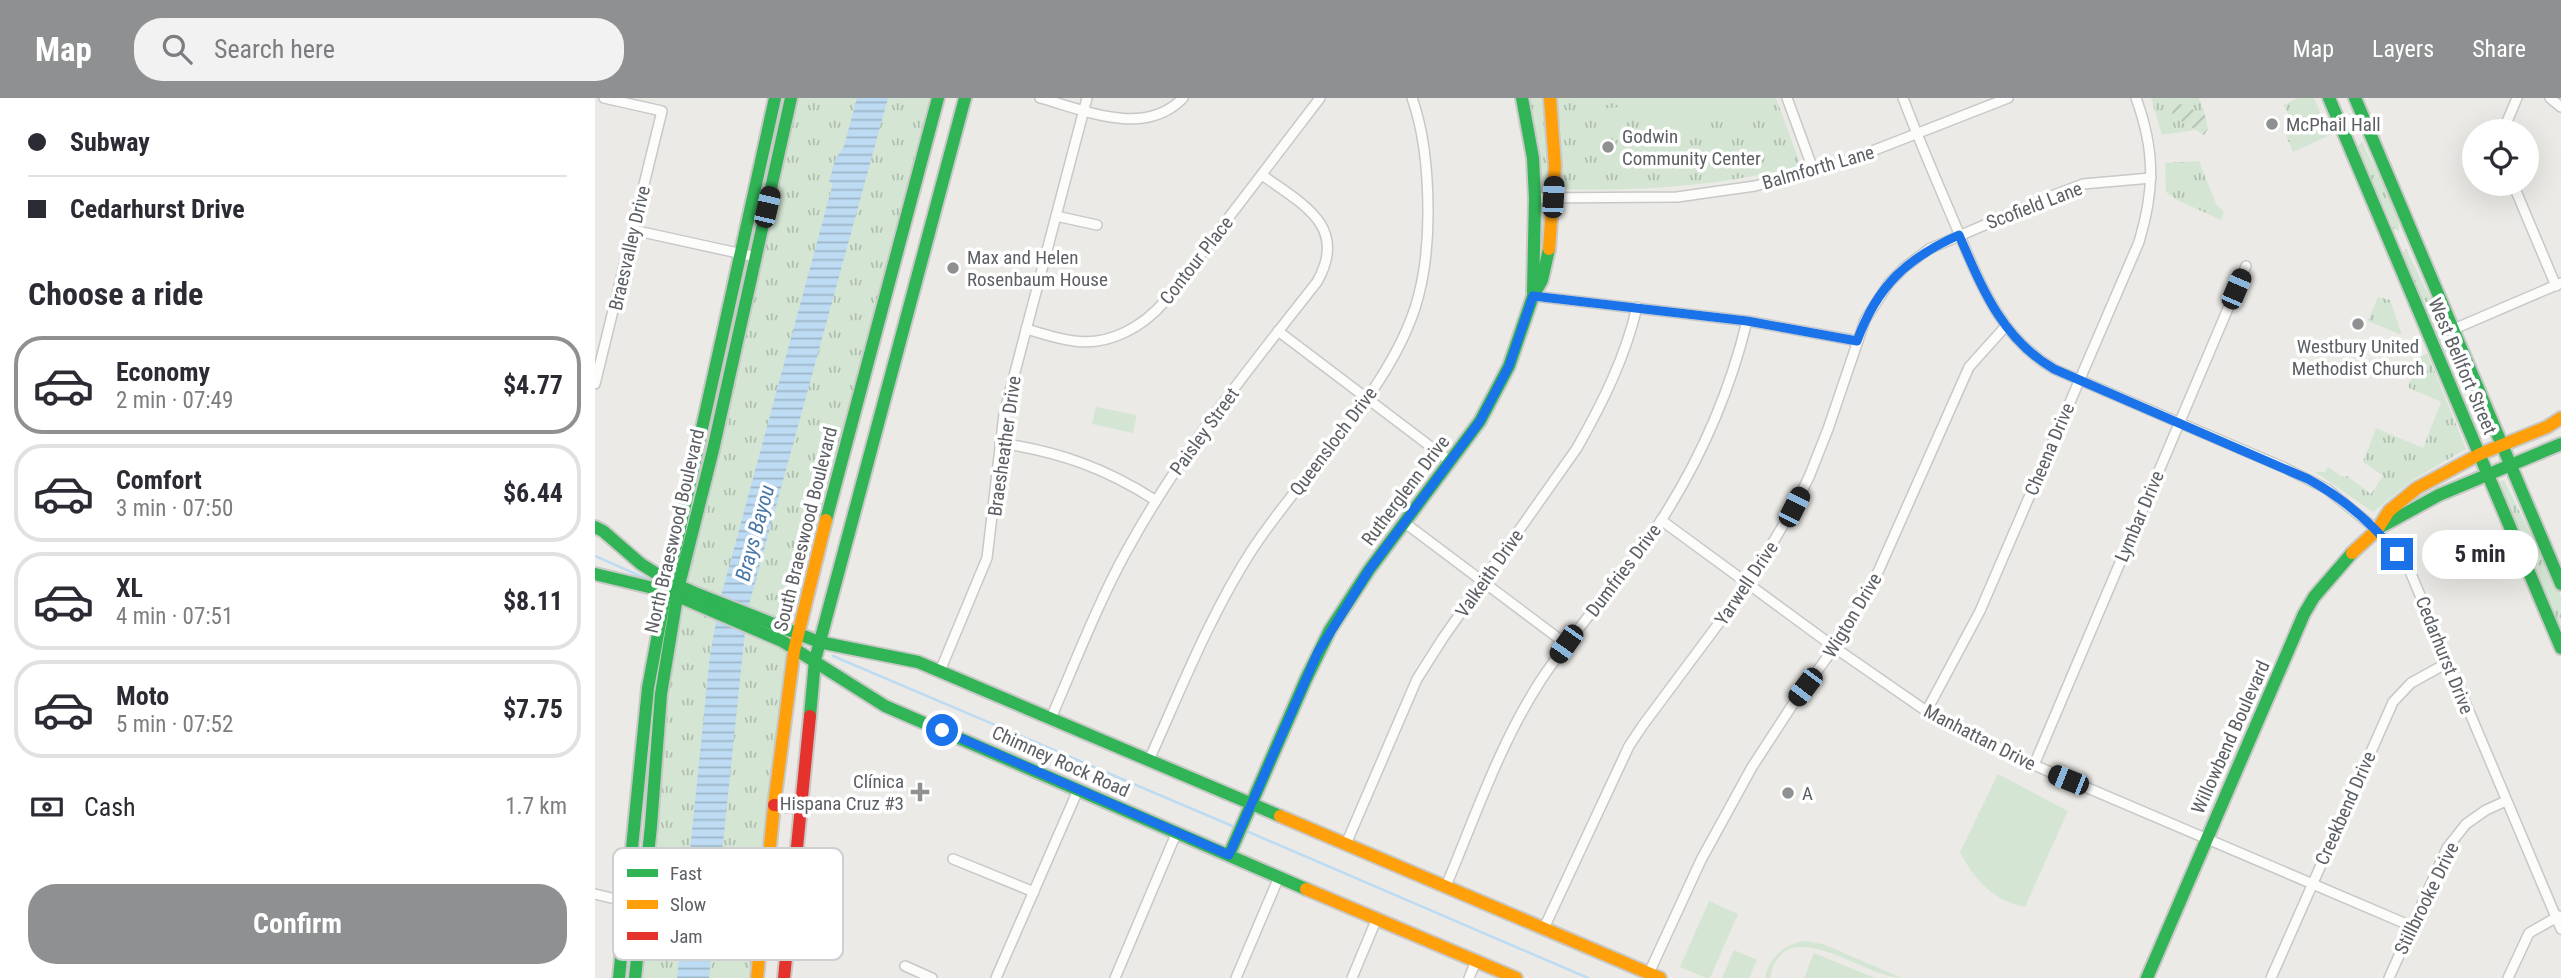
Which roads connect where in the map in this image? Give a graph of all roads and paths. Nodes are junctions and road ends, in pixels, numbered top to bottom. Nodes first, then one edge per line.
1 (604, 98) edge
2 (775, 98) edge
3 (791, 98) edge
4 (938, 98) edge
5 (965, 98) edge
6 (1040, 98) edge
7 (1087, 98) edge
8 (1183, 98) edge
9 (1320, 98) edge
10 (1412, 98) edge
11 (1522, 98) edge
12 (1550, 98) edge
13 (1787, 98) edge
14 (1903, 98) edge
15 (2008, 98) edge
16 (2136, 98) edge
17 (2329, 98) edge
18 (2355, 98) edge
19 (2517, 98) edge
20 (2550, 98) edge
21 (2561, 107) edge
22 (1084, 110) junction
23 (2508, 119) edge
24 (2370, 131) junction
25 (1917, 135) junction
26 (2348, 140) junction
27 (1814, 172) junction
28 (1262, 175) junction
29 (2151, 178) junction
30 (2519, 196) edge
31 (1553, 197) junction
32 (1535, 198) junction
33 (1056, 215) junction
34 (1097, 225) dead end
35 (633, 230) junction
36 (1959, 235) junction
37 (2413, 235) junction
38 (2390, 244) junction
39 (740, 255) junction
40 (897, 255) junction
41 (755, 257) junction
42 (922, 261) junction
43 (2246, 266) dead end
44 (2559, 284) edge
45 (1533, 296) junction
46 (1637, 307) junction
47 (1747, 321) junction
48 (2005, 327) junction
49 (1025, 329) junction
50 (2454, 329) junction
51 (1278, 331) junction
52 (1857, 341) junction
53 (2079, 379) junction
54 (595, 384) edge
55 (1366, 399) junction
56 (706, 408) junction
57 (721, 412) junction
58 (2561, 418) edge
59 (2179, 422) junction
60 (850, 428) junction
61 (875, 435) junction
62 (1000, 443) junction
63 (2561, 444) edge
64 (2501, 446) junction
65 (2480, 454) junction
66 (1451, 462) junction
67 (2510, 465) junction
68 (2489, 475) junction
69 (1156, 500) junction
70 (1661, 520) junction
71 (1405, 523) junction
72 (595, 527) edge
73 (2377, 530) junction
74 (595, 574) edge
75 (1483, 581) junction
76 (1748, 584) junction
77 (2561, 584) edge
78 (673, 588) junction
79 (799, 633) junction
80 (783, 636) junction
81 (818, 642) junction
82 (1566, 644) junction
83 (1835, 647) junction
84 (2561, 648) edge
85 (794, 651) junction
86 (815, 660) junction
87 (2447, 663) junction
88 (940, 671) junction
89 (1926, 712) junction
90 (1051, 718) junction
91 (1149, 760) junction
92 (2033, 765) junction
93 (1078, 790) junction
94 (2506, 801) junction
95 (1252, 804) junction
96 (774, 805) junction
97 (801, 807) junction
98 (1177, 834) junction
99 (2206, 838) junction
100 (1346, 844) junction
101 (633, 848) edge
102 (648, 848) edge
103 (770, 848) edge
104 (797, 848) edge
105 (1232, 849) junction
106 (953, 859) dead end
107 (1279, 877) junction
108 (2312, 884) junction
109 (1445, 886) junction
110 (1034, 892) junction
111 (595, 894) edge
112 (613, 898) edge
113 (2559, 916) edge
114 (1377, 918) junction
115 (2411, 926) junction
116 (1544, 928) junction
117 (2561, 929) edge
118 (621, 960) edge
119 (637, 960) edge
120 (759, 960) edge
121 (786, 960) edge
122 (1476, 961) junction
123 (905, 966) dead end
124 (1654, 975) edge
125 (619, 978) edge
126 (635, 978) edge
127 (757, 978) edge
128 (784, 978) edge
129 (932, 978) edge
130 (996, 978) edge
131 (1115, 978) edge
132 (1236, 978) edge
133 (1352, 978) edge
134 (1469, 978) edge
135 (1516, 978) edge
136 (2147, 978) edge
137 (2271, 978) edge
138 (2389, 978) edge
139 (2508, 978) edge

1 - 35 street, Braesvalley Drive
2 - 39 main road, North Braeswood Boulevard
3 - 41 main road, North Braeswood Boulevard
4 - 40 main road, South Braeswood Boulevard
5 - 42 main road
6 - 22 street
7 - 22 street, Braesheather Drive
8 - 22 street
9 - 28 street, Contour Place
10 - 55 street, Queensloch Drive
11 - 32 main road, Rutherglenn Drive
12 - 31 main road, Rutherglenn Drive
13 - 27 street
14 - 25 street
15 - 25 street, Balmforth Lane
16 - 29 street, Cheena Drive
17 - 26 main road, West Bellfort Street
18 - 24 main road, West Bellfort Street
19 - 23 street
20 - 21 street
22 - 33 street, Braesheather Drive
24 - 26 main road
24 - 37 main road, West Bellfort Street
25 - 27 street, Balmforth Lane
25 - 36 street
26 - 38 main road, West Bellfort Street
27 - 31 street, Balmforth Lane
28 - 49 street, Contour Place
28 - 51 street, Paisley Street
29 - 36 street, Scofield Lane
29 - 53 street, Cheena Drive
30 - 44 street
31 - 32 street, Balmforth Lane
31 - 45 main road, Rutherglenn Drive
32 - 45 main road, Rutherglenn Drive
33 - 34 street
33 - 49 street, Braesheather Drive
35 - 39 street
35 - 54 street, Braesvalley Drive
36 - 48 street, Cedarhurst Drive
36 - 52 street, Yarwell Drive
37 - 38 main road
37 - 50 main road, West Bellfort Street
38 - 65 main road, West Bellfort Street
39 - 41 street
39 - 56 main road, North Braeswood Boulevard
40 - 42 main road
40 - 60 main road, South Braeswood Boulevard
41 - 57 main road, North Braeswood Boulevard
42 - 61 main road
43 - 59 street, Lymbar Drive
44 - 50 street
45 - 46 street
45 - 66 main road, Rutherglenn Drive
46 - 47 street
46 - 75 street, Valkeith Drive
47 - 52 street
47 - 70 street, Dumfries Drive
48 - 53 street, Cedarhurst Drive
48 - 83 street, Wigton Drive
49 - 62 street, Braesheather Drive
50 - 64 main road, West Bellfort Street
51 - 55 street
51 - 69 street, Paisley Street
52 - 76 street, Yarwell Drive
53 - 59 street, Cedarhurst Drive
53 - 89 street, Cheena Drive
55 - 66 street
55 - 91 street, Queensloch Drive
56 - 57 main road
56 - 78 main road, North Braeswood Boulevard
57 - 78 main road, North Braeswood Boulevard
58 - 64 main road, Willowbend Boulevard
59 - 73 street, Cedarhurst Drive
59 - 92 street, Lymbar Drive
60 - 61 main road
60 - 79 main road, South Braeswood Boulevard
61 - 81 main road
62 - 69 street
62 - 88 street, Braesheather Drive
63 - 67 main road, Willowbend Boulevard
64 - 65 main road, Willowbend Boulevard
64 - 67 main road, West Bellfort Street
65 - 68 main road, West Bellfort Street
65 - 73 main road, Willowbend Boulevard
66 - 71 main road, Rutherglenn Drive
67 - 68 main road, Willowbend Boulevard
67 - 77 main road, West Bellfort Street
68 - 73 main road, Willowbend Boulevard
68 - 84 main road, West Bellfort Street
69 - 90 street, Paisley Street
70 - 76 street, Manhattan Drive
70 - 82 street, Dumfries Drive
71 - 75 street
71 - 95 main road, Rutherglenn Drive
72 - 78 main road, Chimney Rock Road
73 - 87 street, Cedarhurst Drive
73 - 99 main road, Willowbend Boulevard
74 - 78 main road, Chimney Rock Road
75 - 82 street
75 - 100 street, Valkeith Drive
76 - 83 street, Manhattan Drive
76 - 116 street, Yarwell Drive
78 - 80 main road, Chimney Rock Road
78 - 101 main road, North Braeswood Boulevard
78 - 102 main road, North Braeswood Boulevard
79 - 80 main road, Chimney Rock Road
79 - 81 main road, Chimney Rock Road
79 - 85 main road, South Braeswood Boulevard
80 - 85 main road, Chimney Rock Road
81 - 86 main road
81 - 88 main road, Chimney Rock Road
82 - 109 street, Dumfries Drive
83 - 89 street, Manhattan Drive
83 - 124 street, Wigton Drive
85 - 86 main road, Chimney Rock Road
85 - 96 main road, South Braeswood Boulevard
86 - 93 main road, Chimney Rock Road
86 - 97 main road
87 - 94 street, Cedarhurst Drive
87 - 108 street, Creekbend Drive
88 - 90 main road, Chimney Rock Road
89 - 92 street, Manhattan Drive
90 - 91 main road, Chimney Rock Road
91 - 95 main road, Chimney Rock Road
92 - 99 street, Manhattan Drive
93 - 98 main road, Chimney Rock Road
93 - 110 street
94 - 113 street, Cedarhurst Drive
94 - 115 street, Stillbrooke Drive
95 - 100 main road, Chimney Rock Road
95 - 105 main road, Rutherglenn Drive
96 - 97 main road
96 - 103 main road, South Braeswood Boulevard
97 - 104 main road
98 - 105 main road, Chimney Rock Road
98 - 131 street
99 - 108 street, Manhattan Drive
99 - 136 main road, Willowbend Boulevard
100 - 109 main road, Chimney Rock Road
105 - 107 main road, Chimney Rock Road
106 - 110 street
107 - 114 main road, Chimney Rock Road
107 - 132 street
108 - 115 street, Manhattan Drive
108 - 137 street, Creekbend Drive
109 - 116 main road, Chimney Rock Road
110 - 130 street
111 - 112 street
113 - 117 street, Cedarhurst Drive
113 - 139 street
114 - 122 main road, Chimney Rock Road
114 - 133 street
115 - 138 street, Stillbrooke Drive
116 - 124 main road, Chimney Rock Road
118 - 125 main road, North Braeswood Boulevard
119 - 126 main road, North Braeswood Boulevard
120 - 127 main road, South Braeswood Boulevard
121 - 128 main road
122 - 134 street
122 - 135 main road, Chimney Rock Road
123 - 129 street

